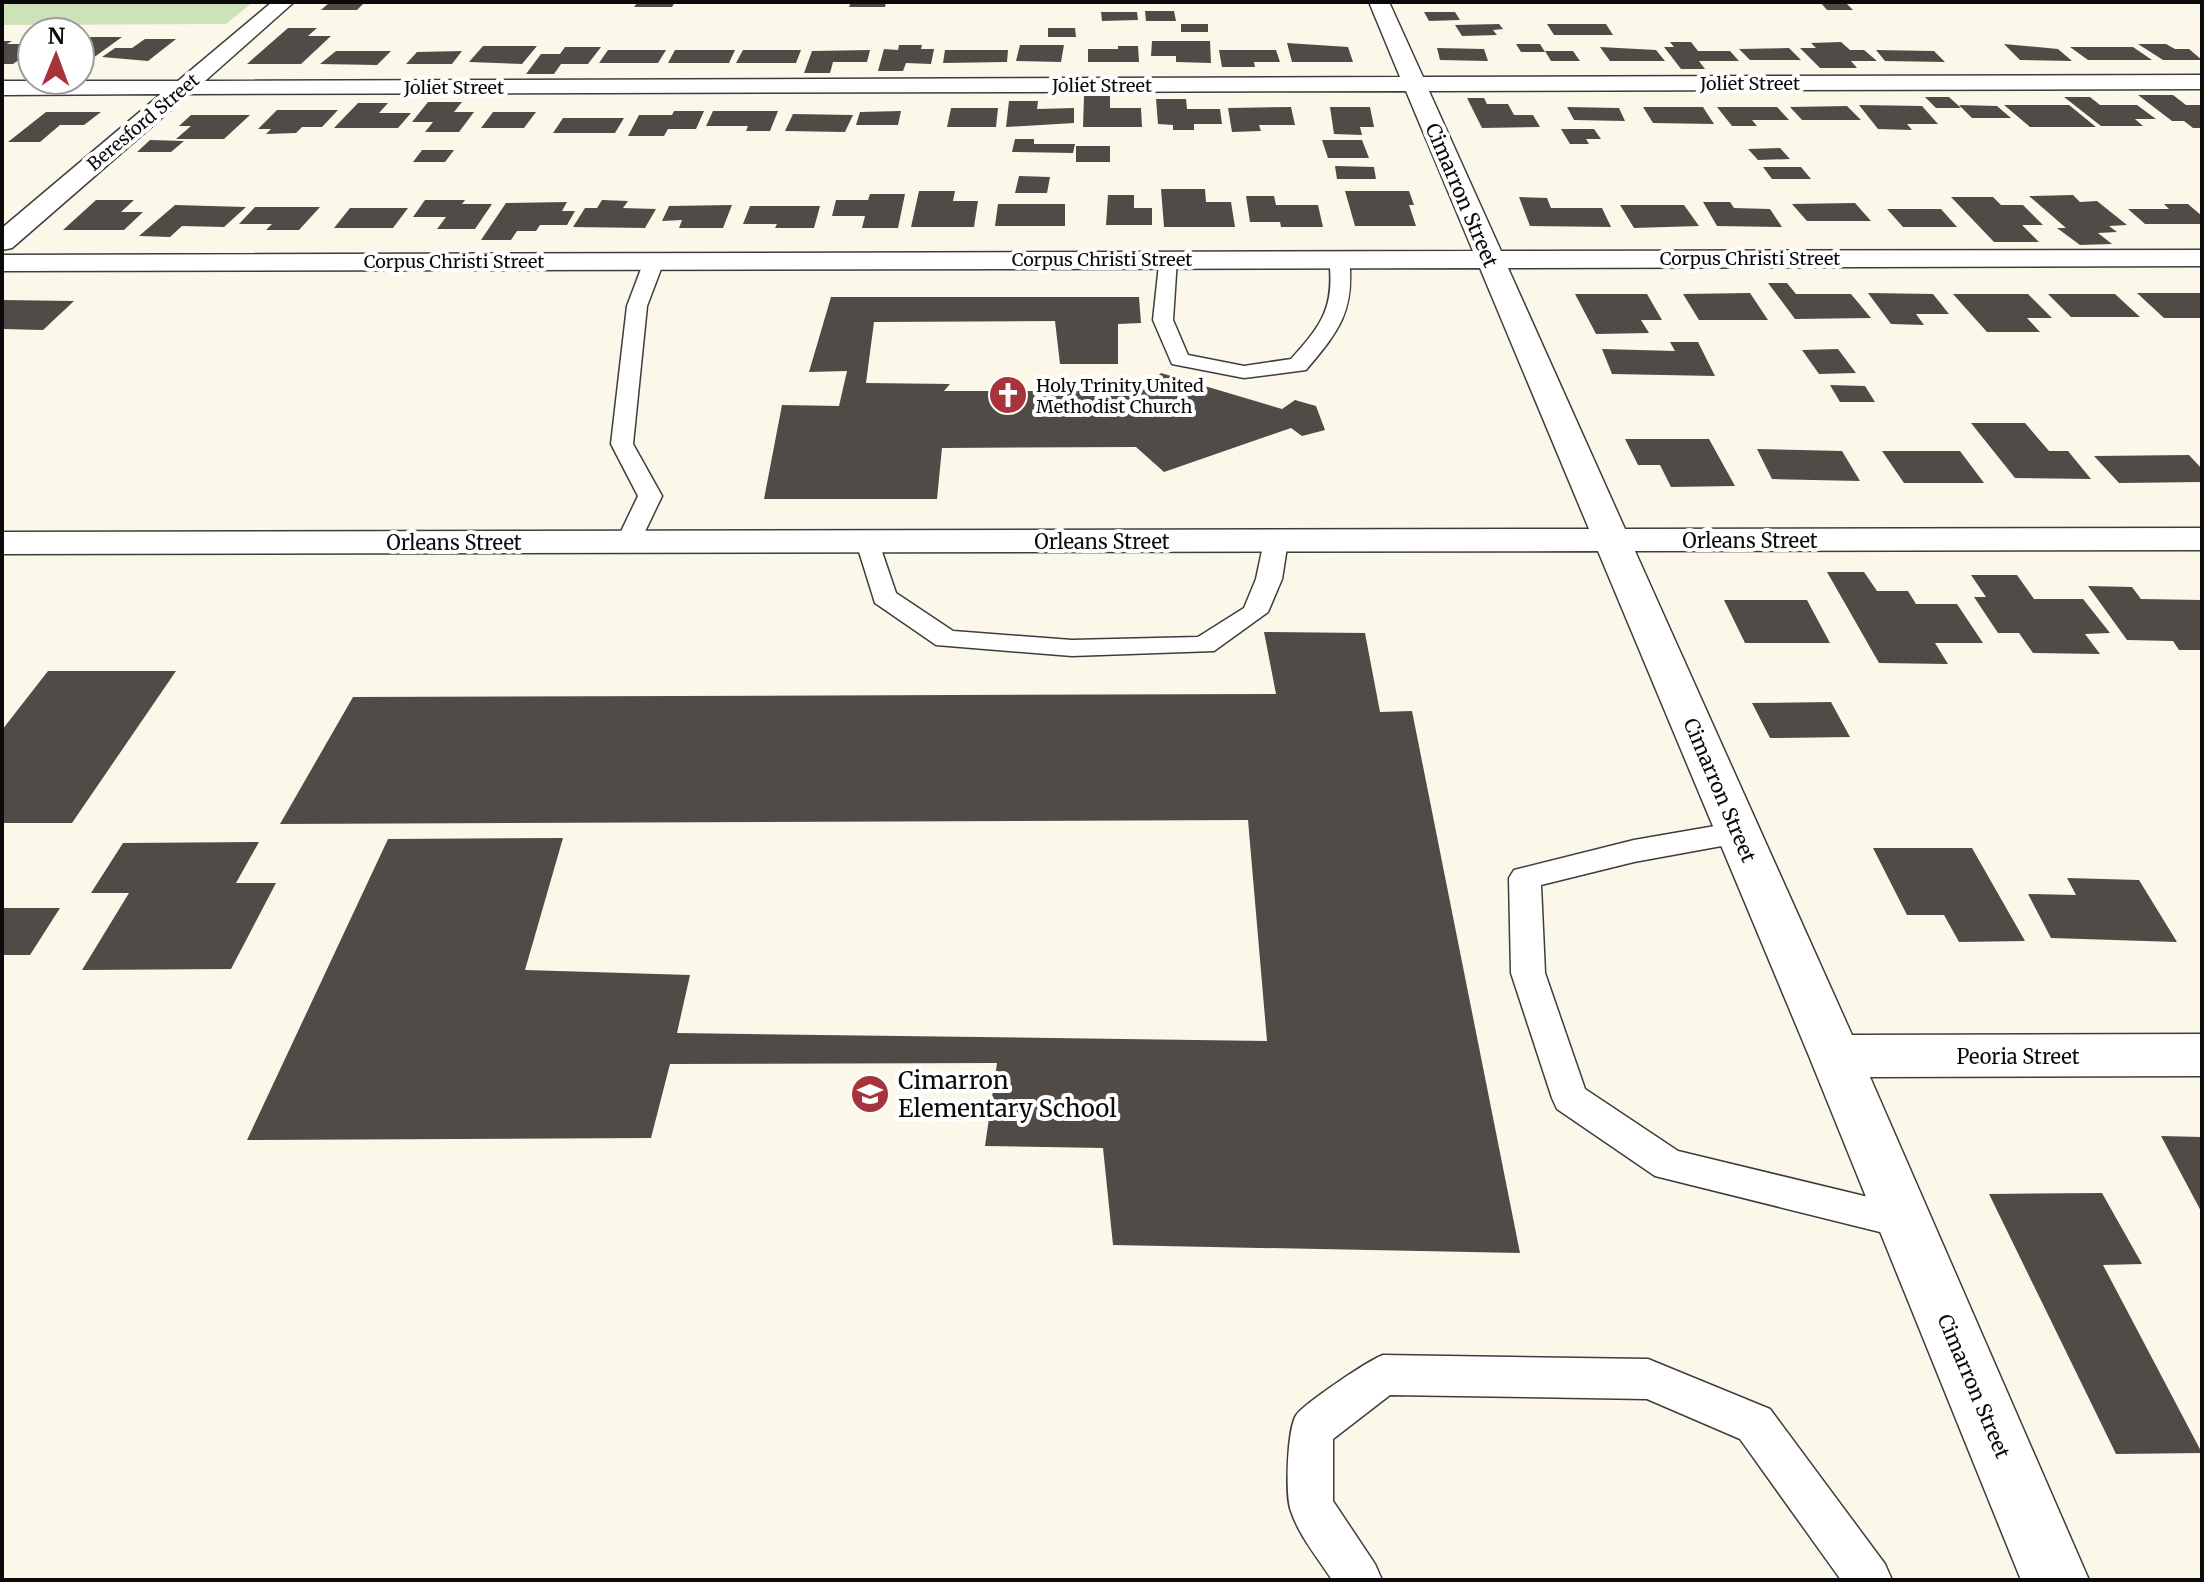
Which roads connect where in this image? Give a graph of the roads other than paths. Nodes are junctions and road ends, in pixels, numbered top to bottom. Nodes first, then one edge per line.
1 (284, 2) edge
2 (1379, 2) edge
3 (2202, 82) edge
4 (1414, 84) junction
5 (2, 88) edge
6 (182, 88) junction
7 (2, 242) edge
8 (1339, 258) junction
9 (1488, 258) junction
10 (2202, 258) edge
11 (1167, 259) junction
12 (654, 261) junction
13 (2, 263) edge
14 (2202, 539) edge
15 (1613, 540) junction
16 (1276, 541) junction
17 (628, 542) junction
18 (868, 542) junction
19 (2, 543) edge
20 (1738, 833) junction
21 (2202, 1055) edge
22 (1835, 1056) junction
23 (1904, 1221) junction
24 (1359, 1580) edge
25 (1869, 1580) edge
26 (2055, 1580) edge

1 - 6 street, Beresford Street
2 - 4 street, Cimarron Street
3 - 4 street, Joliet Street
4 - 6 street, Joliet Street
4 - 9 street, Cimarron Street
5 - 6 street, Joliet Street
6 - 7 street, Beresford Street
8 - 9 street, Corpus Christi Street
8 - 11 street, Corpus Christi Street
8 - 11 lane
9 - 10 street, Corpus Christi Street
9 - 15 street, Cimarron Street
11 - 12 street, Corpus Christi Street
12 - 13 street, Corpus Christi Street
12 - 17 lane
14 - 15 street, Orleans Street
15 - 16 street, Orleans Street
15 - 20 street, Cimarron Street
16 - 18 street, Orleans Street
16 - 18 lane
17 - 18 street, Orleans Street
17 - 19 street, Orleans Street
20 - 22 street, Cimarron Street
20 - 23 lane
21 - 22 street, Peoria Street
22 - 23 street, Cimarron Street
23 - 26 street, Cimarron Street
24 - 25 lane

